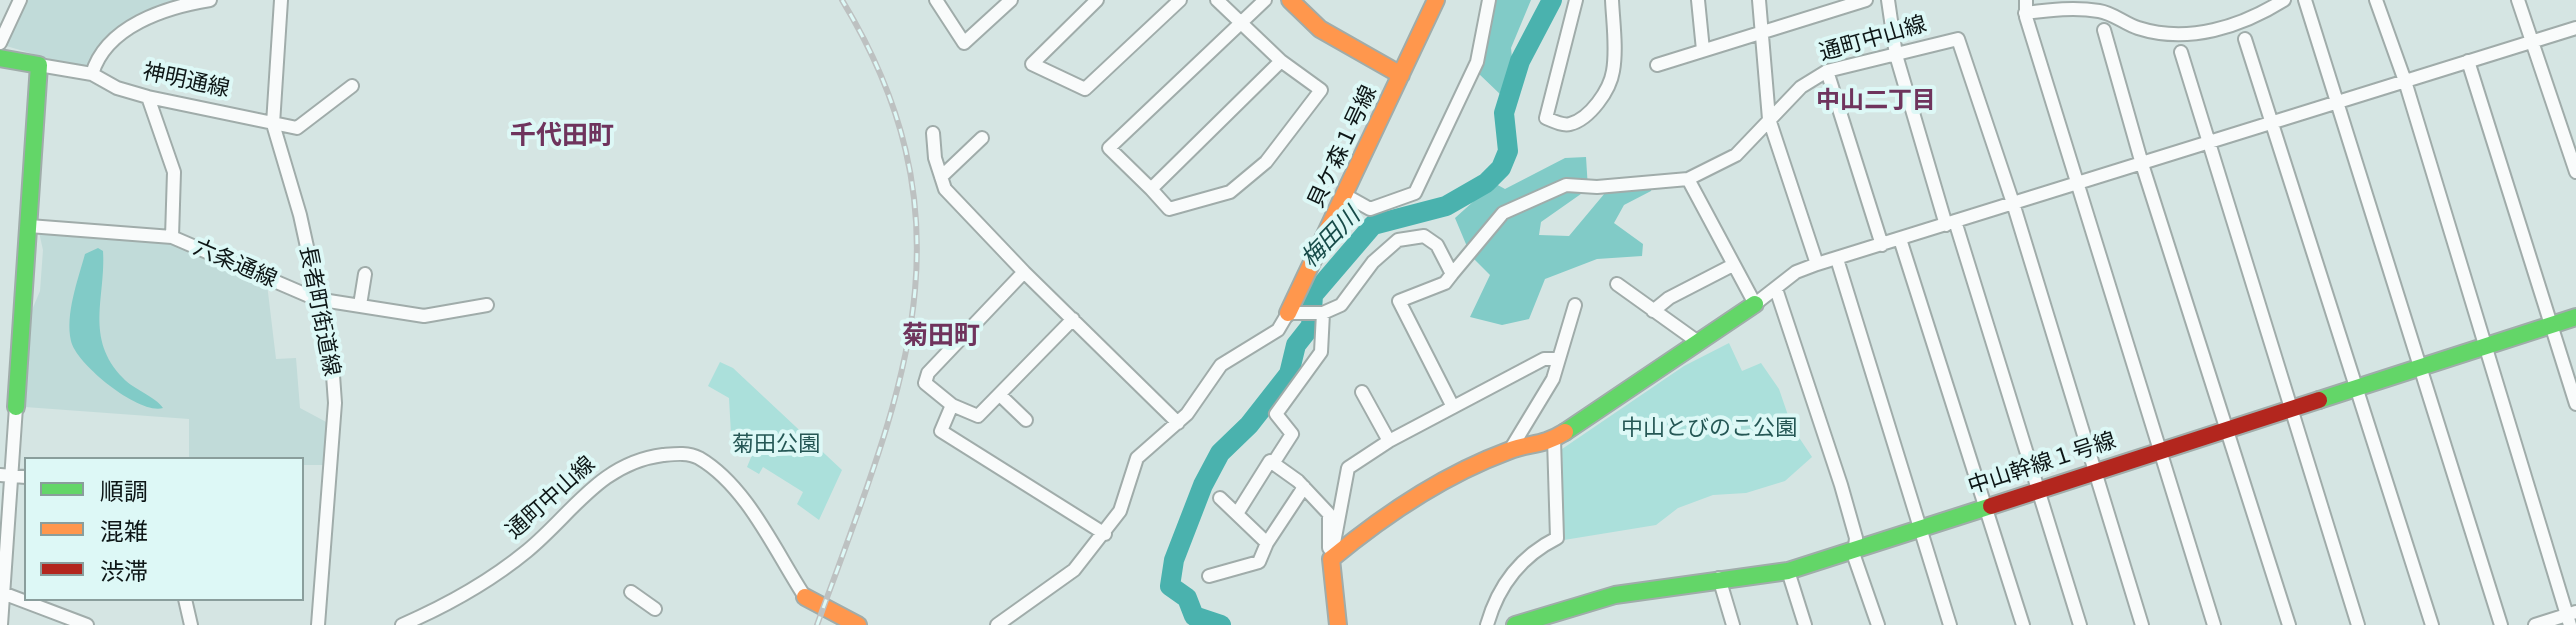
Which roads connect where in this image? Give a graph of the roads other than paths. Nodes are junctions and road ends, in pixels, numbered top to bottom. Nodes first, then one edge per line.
1 (20, 0) edge
2 (210, 0) edge
3 (281, 0) edge
4 (936, 0) edge
5 (1011, 0) edge
6 (1097, 0) edge
7 (1180, 0) edge
8 (1217, 0) edge
9 (1265, 0) edge
10 (1290, 0) edge
11 (1436, 0) edge
12 (1489, 0) edge
13 (1576, 0) edge
14 (1612, 0) edge
15 (1698, 0) edge
16 (1759, 0) edge
17 (1866, 0) edge
18 (1888, 0) edge
19 (2284, 0) edge
20 (2305, 0) edge
21 (2376, 0) edge
22 (2518, 0) edge
23 (1825, 5) edge
24 (2026, 6) edge
25 (1241, 25) junction
26 (2576, 28) edge
27 (2104, 30) dead end
28 (1762, 31) junction
29 (2245, 39) dead end
30 (2534, 41) junction
31 (0, 43) edge
32 (1703, 50) junction
33 (2181, 52) dead end
34 (1896, 55) junction
35 (0, 58) edge
36 (1281, 61) junction
37 (2468, 61) junction
38 (39, 65) junction
39 (1657, 65) dead end
40 (1827, 71) junction
41 (92, 74) junction
42 (1401, 75) junction
43 (2405, 81) junction
44 (352, 86) dead end
45 (148, 97) junction
46 (2340, 101) junction
47 (1769, 119) junction
48 (2273, 122) junction
49 (273, 124) junction
50 (933, 133) dead end
51 (982, 138) dead end
52 (2209, 142) junction
53 (2142, 164) junction
54 (2576, 172) edge
55 (941, 177) junction
56 (1688, 179) junction
57 (2079, 184) junction
58 (1151, 189) junction
59 (1345, 195) junction
60 (2013, 203) junction
61 (1950, 223) junction
62 (29, 226) junction
63 (172, 237) junction
64 (1900, 239) junction
65 (1882, 245) junction
66 (1837, 259) junction
67 (1817, 264) junction
68 (1733, 265) junction
69 (1024, 272) junction
70 (365, 274) dead end
71 (1452, 274) junction
72 (1617, 284) dead end
73 (1776, 289) junction
74 (316, 299) junction
75 (1755, 304) junction
76 (360, 305) junction
77 (487, 305) dead end
78 (1575, 305) dead end
79 (1653, 311) junction
80 (1296, 313) junction
81 (1323, 313) junction
82 (2576, 317) edge
83 (1073, 319) junction
84 (2551, 325) junction
85 (1698, 342) junction
86 (2485, 346) junction
87 (1557, 359) junction
88 (2421, 366) junction
89 (2358, 386) junction
90 (1362, 392) dead end
91 (1001, 396) junction
92 (2576, 404) edge
93 (952, 405) junction
94 (16, 407) joint
95 (1453, 407) junction
96 (2291, 407) junction
97 (1026, 420) dead end
98 (1178, 423) junction
99 (2225, 429) junction
100 (1554, 439) junction
101 (1389, 441) junction
102 (1510, 450) junction
103 (2159, 450) junction
104 (1274, 462) junction
105 (2095, 470) junction
106 (4, 476) edge
107 (24, 477) edge
108 (1304, 487) junction
109 (2036, 489) junction
110 (1220, 498) dead end
111 (1984, 506) junction
112 (1238, 512) junction
113 (1918, 528) junction
114 (1105, 534) junction
115 (1267, 543) junction
116 (1855, 549) junction
117 (1331, 559) junction
118 (1788, 571) junction
119 (1209, 576) dead end
120 (1719, 578) junction
121 (2, 592) edge
122 (631, 592) dead end
123 (805, 597) joint
124 (24, 601) edge
125 (25, 601) edge
126 (185, 601) edge
127 (655, 609) dead end
128 (2571, 617) edge
129 (1, 625) edge
130 (87, 625) edge
131 (191, 625) edge
132 (318, 625) edge
133 (402, 625) edge
134 (858, 625) edge
135 (997, 625) edge
136 (1338, 625) edge
137 (1487, 625) edge
138 (1515, 625) edge
139 (1733, 625) edge
140 (1805, 625) edge
141 (1878, 625) edge
142 (1950, 625) edge
143 (2023, 625) edge
144 (2080, 625) edge
145 (2142, 625) edge
146 (2214, 625) edge
147 (2289, 625) edge
148 (2358, 625) edge
149 (2432, 625) edge
150 (2501, 625) edge
151 (2535, 625) edge

1 - 31 street
2 - 41 street
3 - 49 street, 長者町街道線
4 - 5 street
6 - 7 street
8 - 25 street
9 - 25 street
10 - 42 street
11 - 42 street, 貝ケ森１号線
12 - 59 street
13 - 14 street
15 - 32 street
16 - 28 street
17 - 23 street
18 - 34 street
19 - 24 street
20 - 46 street
21 - 43 street
22 - 30 street
23 - 28 street
24 - 57 street
25 - 36 street
25 - 58 street
26 - 30 street
27 - 53 street
28 - 32 street
28 - 47 street
29 - 48 street
30 - 37 street
30 - 54 street
32 - 39 street
33 - 52 street
34 - 40 street, 通町中山線
34 - 60 street, 通町中山線
34 - 61 street
35 - 38 street, 神明通線
36 - 58 street
36 - 58 street
37 - 43 street
37 - 84 street
38 - 41 street, 神明通線
38 - 62 street
40 - 47 street, 通町中山線
40 - 65 street
41 - 45 street, 神明通線
42 - 59 street, 貝ケ森１号線
43 - 46 street
43 - 86 street
44 - 49 street, 神明通線
45 - 49 street, 神明通線
45 - 63 street
46 - 48 street
46 - 88 street
47 - 56 street, 通町中山線
47 - 67 street
48 - 52 street
48 - 89 street
49 - 74 street, 長者町街道線
50 - 55 street
51 - 55 street
52 - 53 street
52 - 96 street
53 - 57 street
53 - 99 street
55 - 69 street
56 - 68 street
56 - 71 street, 通町中山線
57 - 60 street
57 - 103 street
59 - 80 street, 貝ケ森１号線
60 - 61 street
60 - 105 street
61 - 64 street
61 - 109 street
62 - 63 street, 六条通線
62 - 94 street
63 - 74 street, 六条通線
64 - 65 street
64 - 111 street
65 - 66 street
66 - 67 street
66 - 113 street
67 - 73 street
68 - 75 street
68 - 79 street
69 - 83 street
69 - 93 street
70 - 76 street
71 - 81 street
71 - 95 street
72 - 79 street
73 - 75 street
73 - 116 street
74 - 76 street, 六条通線
74 - 132 street, 長者町街道線
75 - 85 street
76 - 77 street, 六条通線
78 - 87 street
79 - 85 street
80 - 81 street
80 - 98 street
81 - 104 street
82 - 84 street, 中山幹線１号線
83 - 91 street
83 - 98 street
84 - 86 street, 中山幹線１号線
84 - 92 street
85 - 100 street
86 - 88 street, 中山幹線１号線
86 - 128 street
87 - 95 street
87 - 102 street
88 - 89 street, 中山幹線１号線
88 - 150 street
89 - 96 street, 中山幹線１号線
89 - 149 street
90 - 101 street
91 - 93 street
91 - 97 street
93 - 114 street
94 - 106 street
95 - 101 street
96 - 99 street, 中山幹線１号線
96 - 148 street
98 - 114 street
99 - 103 street, 中山幹線１号線
99 - 147 street
100 - 102 street
100 - 137 street
101 - 117 street
102 - 117 street
103 - 105 street, 中山幹線１号線
103 - 146 street
104 - 108 street
104 - 112 street
105 - 109 street, 中山幹線１号線
105 - 145 street
106 - 107 street
106 - 121 street
108 - 115 street
108 - 117 street
109 - 111 street, 中山幹線１号線
109 - 144 street
110 - 112 street
111 - 113 street, 中山幹線１号線
111 - 143 street
112 - 115 street
113 - 116 street, 中山幹線１号線
113 - 142 street
114 - 135 street
115 - 119 street
116 - 118 street, 中山幹線１号線
116 - 141 street
117 - 136 street
118 - 120 street, 中山幹線１号線
118 - 140 street
120 - 138 street, 中山幹線１号線
120 - 139 street
121 - 124 street
121 - 129 street
122 - 127 street
123 - 133 street, 通町中山線
123 - 134 street, 通町中山線
125 - 130 street
126 - 131 street
128 - 151 street

